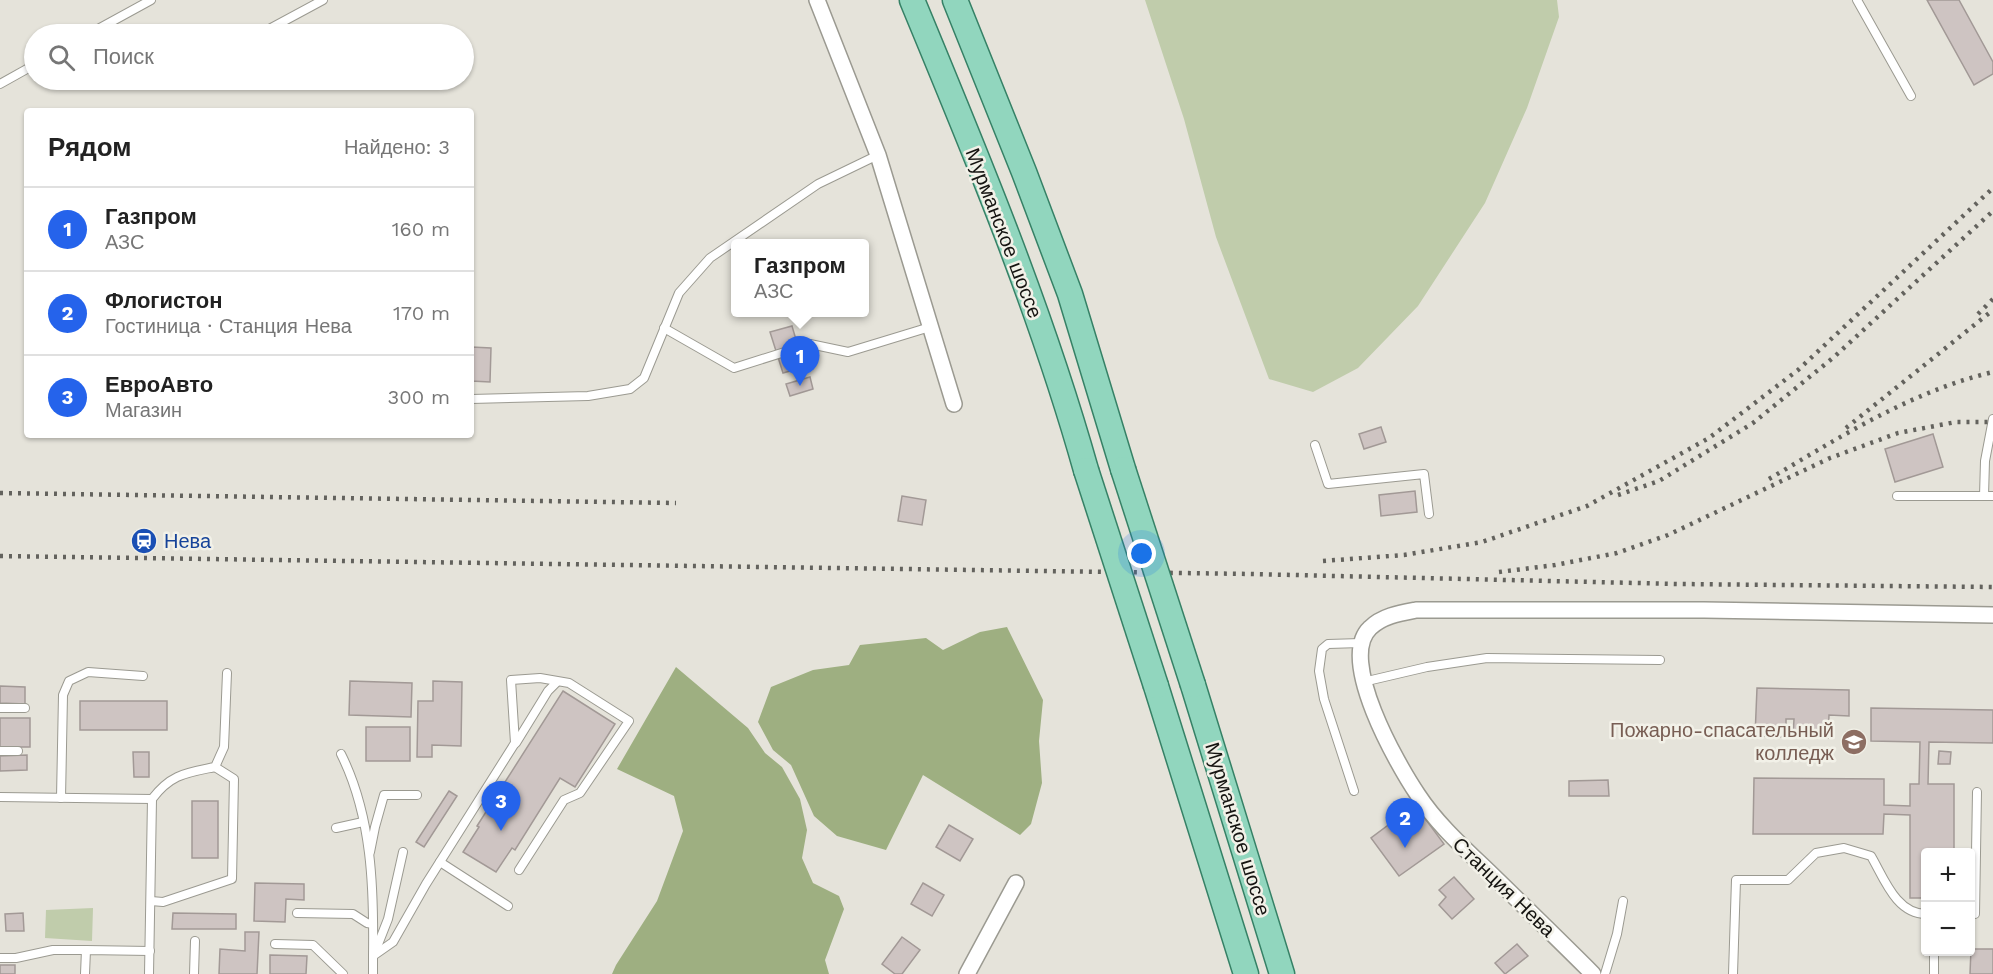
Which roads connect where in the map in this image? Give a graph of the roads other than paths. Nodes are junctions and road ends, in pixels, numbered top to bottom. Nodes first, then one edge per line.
1 (151, 0) edge
2 (323, 0) edge
3 (817, 0) edge
4 (912, 0) edge
5 (955, 0) edge
6 (1857, 0) edge
7 (107, 24) edge
8 (279, 24) edge
9 (24, 71) edge
10 (0, 84) edge
11 (1911, 96) dead end
12 (878, 155) junction
13 (738, 239) edge
14 (731, 244) edge
15 (930, 327) junction
16 (664, 328) junction
17 (474, 399) edge
18 (954, 404) dead end
19 (1993, 419) edge
20 (1315, 445) dead end
21 (1897, 496) dead end
22 (1989, 496) edge
23 (1429, 514) dead end
24 (1993, 615) edge
25 (1361, 643) junction
26 (1660, 660) dead end
27 (227, 673) dead end
28 (143, 676) dead end
29 (557, 682) junction
30 (1363, 682) junction
31 (0, 708) edge
32 (25, 708) dead end
33 (515, 743) junction
34 (0, 751) edge
35 (18, 751) dead end
36 (340, 754) dead end
37 (215, 767) junction
38 (1354, 791) dead end
39 (1977, 792) dead end
40 (417, 795) dead end
41 (0, 797) edge
42 (61, 798) junction
43 (152, 799) junction
44 (363, 822) junction
45 (336, 828) dead end
46 (403, 852) dead end
47 (369, 856) junction
48 (440, 862) junction
49 (519, 870) dead end
50 (1016, 883) dead end
51 (151, 901) junction
52 (1623, 901) dead end
53 (508, 906) dead end
54 (297, 913) dead end
55 (1921, 914) edge
56 (1975, 914) edge
57 (373, 924) junction
58 (195, 941) dead end
59 (275, 944) dead end
60 (86, 950) junction
61 (150, 951) junction
62 (373, 956) junction
63 (1934, 956) edge
64 (0, 958) edge
65 (85, 974) edge
66 (149, 974) edge
67 (194, 974) edge
68 (344, 974) edge
69 (373, 974) edge
70 (967, 974) edge
71 (1246, 974) edge
72 (1282, 974) edge
73 (1593, 974) edge
74 (1605, 974) edge
75 (1733, 974) edge
76 (1934, 974) edge

1 - 7 lane
2 - 8 lane
3 - 12 street
4 - 71 main road, Мурманское шоссе, bridge
5 - 72 main road, Мурманское шоссе, bridge
6 - 11 lane
9 - 10 lane
12 - 13 lane
12 - 15 street
14 - 16 lane
15 - 16 lane
15 - 18 street
16 - 17 lane
19 - 22 lane
20 - 23 lane
21 - 22 lane
24 - 25 street
25 - 30 street, Станция Нева
25 - 38 lane
26 - 30 lane
27 - 37 lane
28 - 42 lane
29 - 33 lane
29 - 33 lane
29 - 49 lane
30 - 73 street, Станция Нева
31 - 32 lane
33 - 48 lane
34 - 35 lane
36 - 44 lane
37 - 43 lane
37 - 51 lane
39 - 56 lane
40 - 47 lane
41 - 42 lane
42 - 43 lane
43 - 51 lane
44 - 45 lane
44 - 47 lane
46 - 62 lane
47 - 57 lane
48 - 53 lane
48 - 62 lane
50 - 70 street
51 - 61 lane
52 - 74 lane
54 - 57 lane
55 - 75 lane
57 - 62 lane
58 - 67 lane
59 - 68 lane
60 - 61 lane
60 - 64 lane
60 - 65 lane
61 - 66 lane
62 - 69 lane
63 - 76 lane

